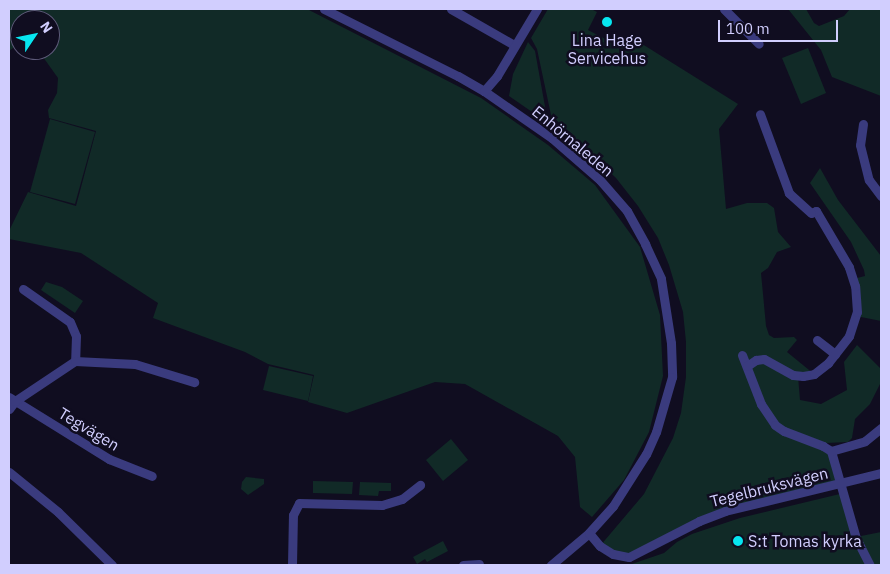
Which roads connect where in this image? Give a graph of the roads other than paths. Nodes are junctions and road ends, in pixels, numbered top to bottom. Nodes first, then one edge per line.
1 (324, 9) edge
2 (451, 9) edge
3 (537, 9) edge
4 (724, 9) edge
5 (759, 44) dead end
6 (514, 45) junction
7 (484, 91) junction
8 (760, 114) dead end
9 (863, 124) dead end
10 (881, 196) edge
11 (23, 289) dead end
12 (817, 340) dead end
13 (835, 354) junction
14 (742, 355) dead end
15 (75, 362) junction
16 (747, 366) junction
17 (194, 382) dead end
18 (12, 399) edge
19 (9, 409) edge
20 (881, 428) edge
21 (831, 452) junction
22 (9, 472) edge
23 (881, 473) edge
24 (152, 476) dead end
25 (842, 484) junction
26 (420, 486) dead end
27 (589, 533) junction
28 (479, 564) dead end
29 (112, 565) edge
30 (292, 565) edge
31 (463, 565) edge
32 (551, 565) edge
33 (870, 565) edge

1 - 7 street, Enhörnaleden
2 - 6 street
3 - 6 street
4 - 5 street
6 - 7 street
7 - 27 street, Enhörnaleden
8 - 13 street
9 - 10 street
11 - 15 street
12 - 13 street
13 - 16 street
14 - 16 street
15 - 17 street
15 - 18 street
16 - 21 street
18 - 19 street
18 - 24 street, Tegvägen
20 - 21 street
21 - 25 street
22 - 29 street
23 - 25 street, Tegelbruksvägen
25 - 27 street, Tegelbruksvägen
25 - 33 street
26 - 30 street
27 - 32 street, Enhörnaleden
28 - 31 street

